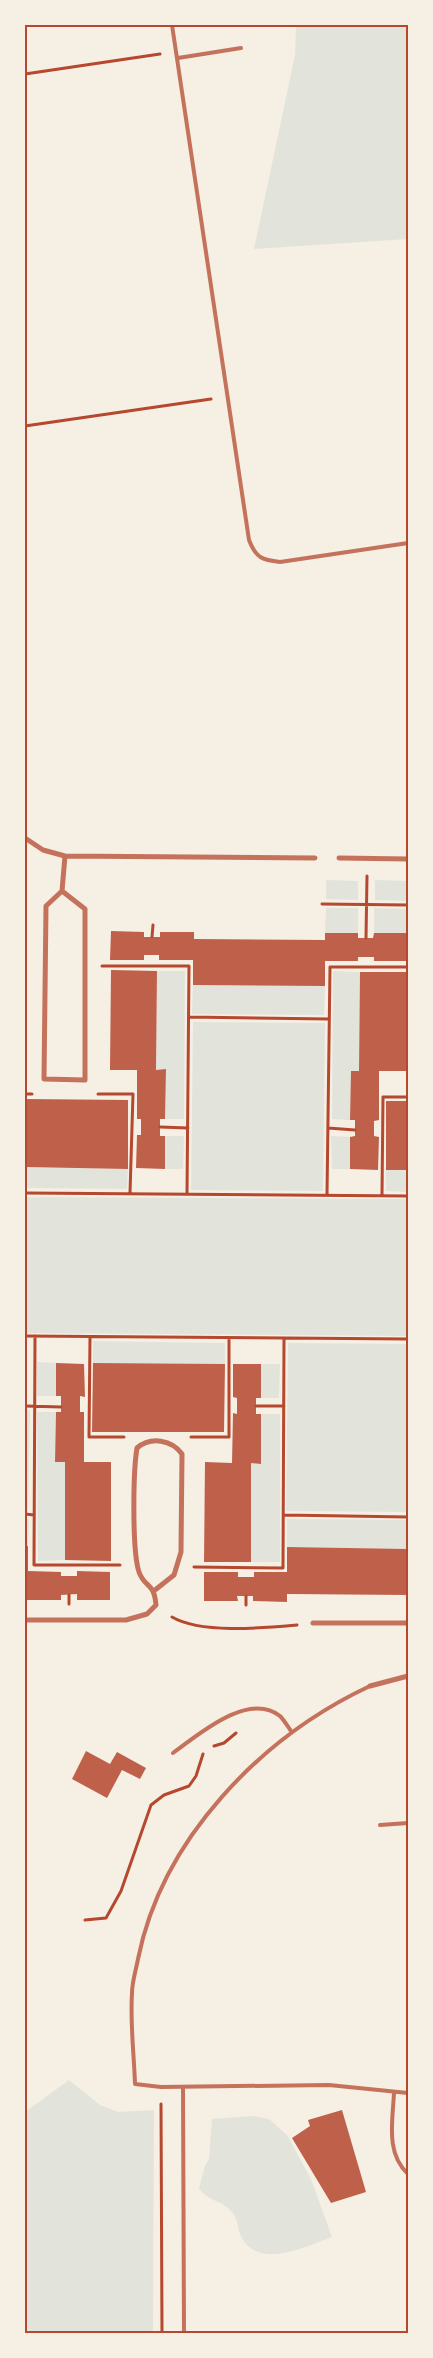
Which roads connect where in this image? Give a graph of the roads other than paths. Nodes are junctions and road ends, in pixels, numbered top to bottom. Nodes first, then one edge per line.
1 (172, 25) edge
2 (242, 48) dead end
3 (178, 58) junction
4 (408, 543) edge
5 (25, 838) edge
6 (65, 856) junction
7 (315, 858) dead end
8 (339, 858) dead end
9 (408, 860) edge
10 (62, 892) junction
11 (155, 1590) junction
12 (25, 1620) edge
13 (313, 1623) road end
14 (408, 1624) edge
15 (408, 1676) edge
16 (370, 1686) joint
17 (291, 1732) junction
18 (173, 1752) dead end
19 (408, 1823) edge
20 (380, 1825) dead end
21 (183, 2087) junction
22 (394, 2092) junction
23 (408, 2093) edge
24 (408, 2174) edge
25 (184, 2333) edge

1 - 3 lane
2 - 3 lane
3 - 4 lane
5 - 6 street
6 - 7 street
6 - 10 street
8 - 9 street
10 - 10 street
11 - 11 street
11 - 12 street
13 - 14 street
15 - 16 street
16 - 17 lane
17 - 18 lane
17 - 21 lane
19 - 20 lane
21 - 22 lane
21 - 25 lane
22 - 23 lane
22 - 24 lane

